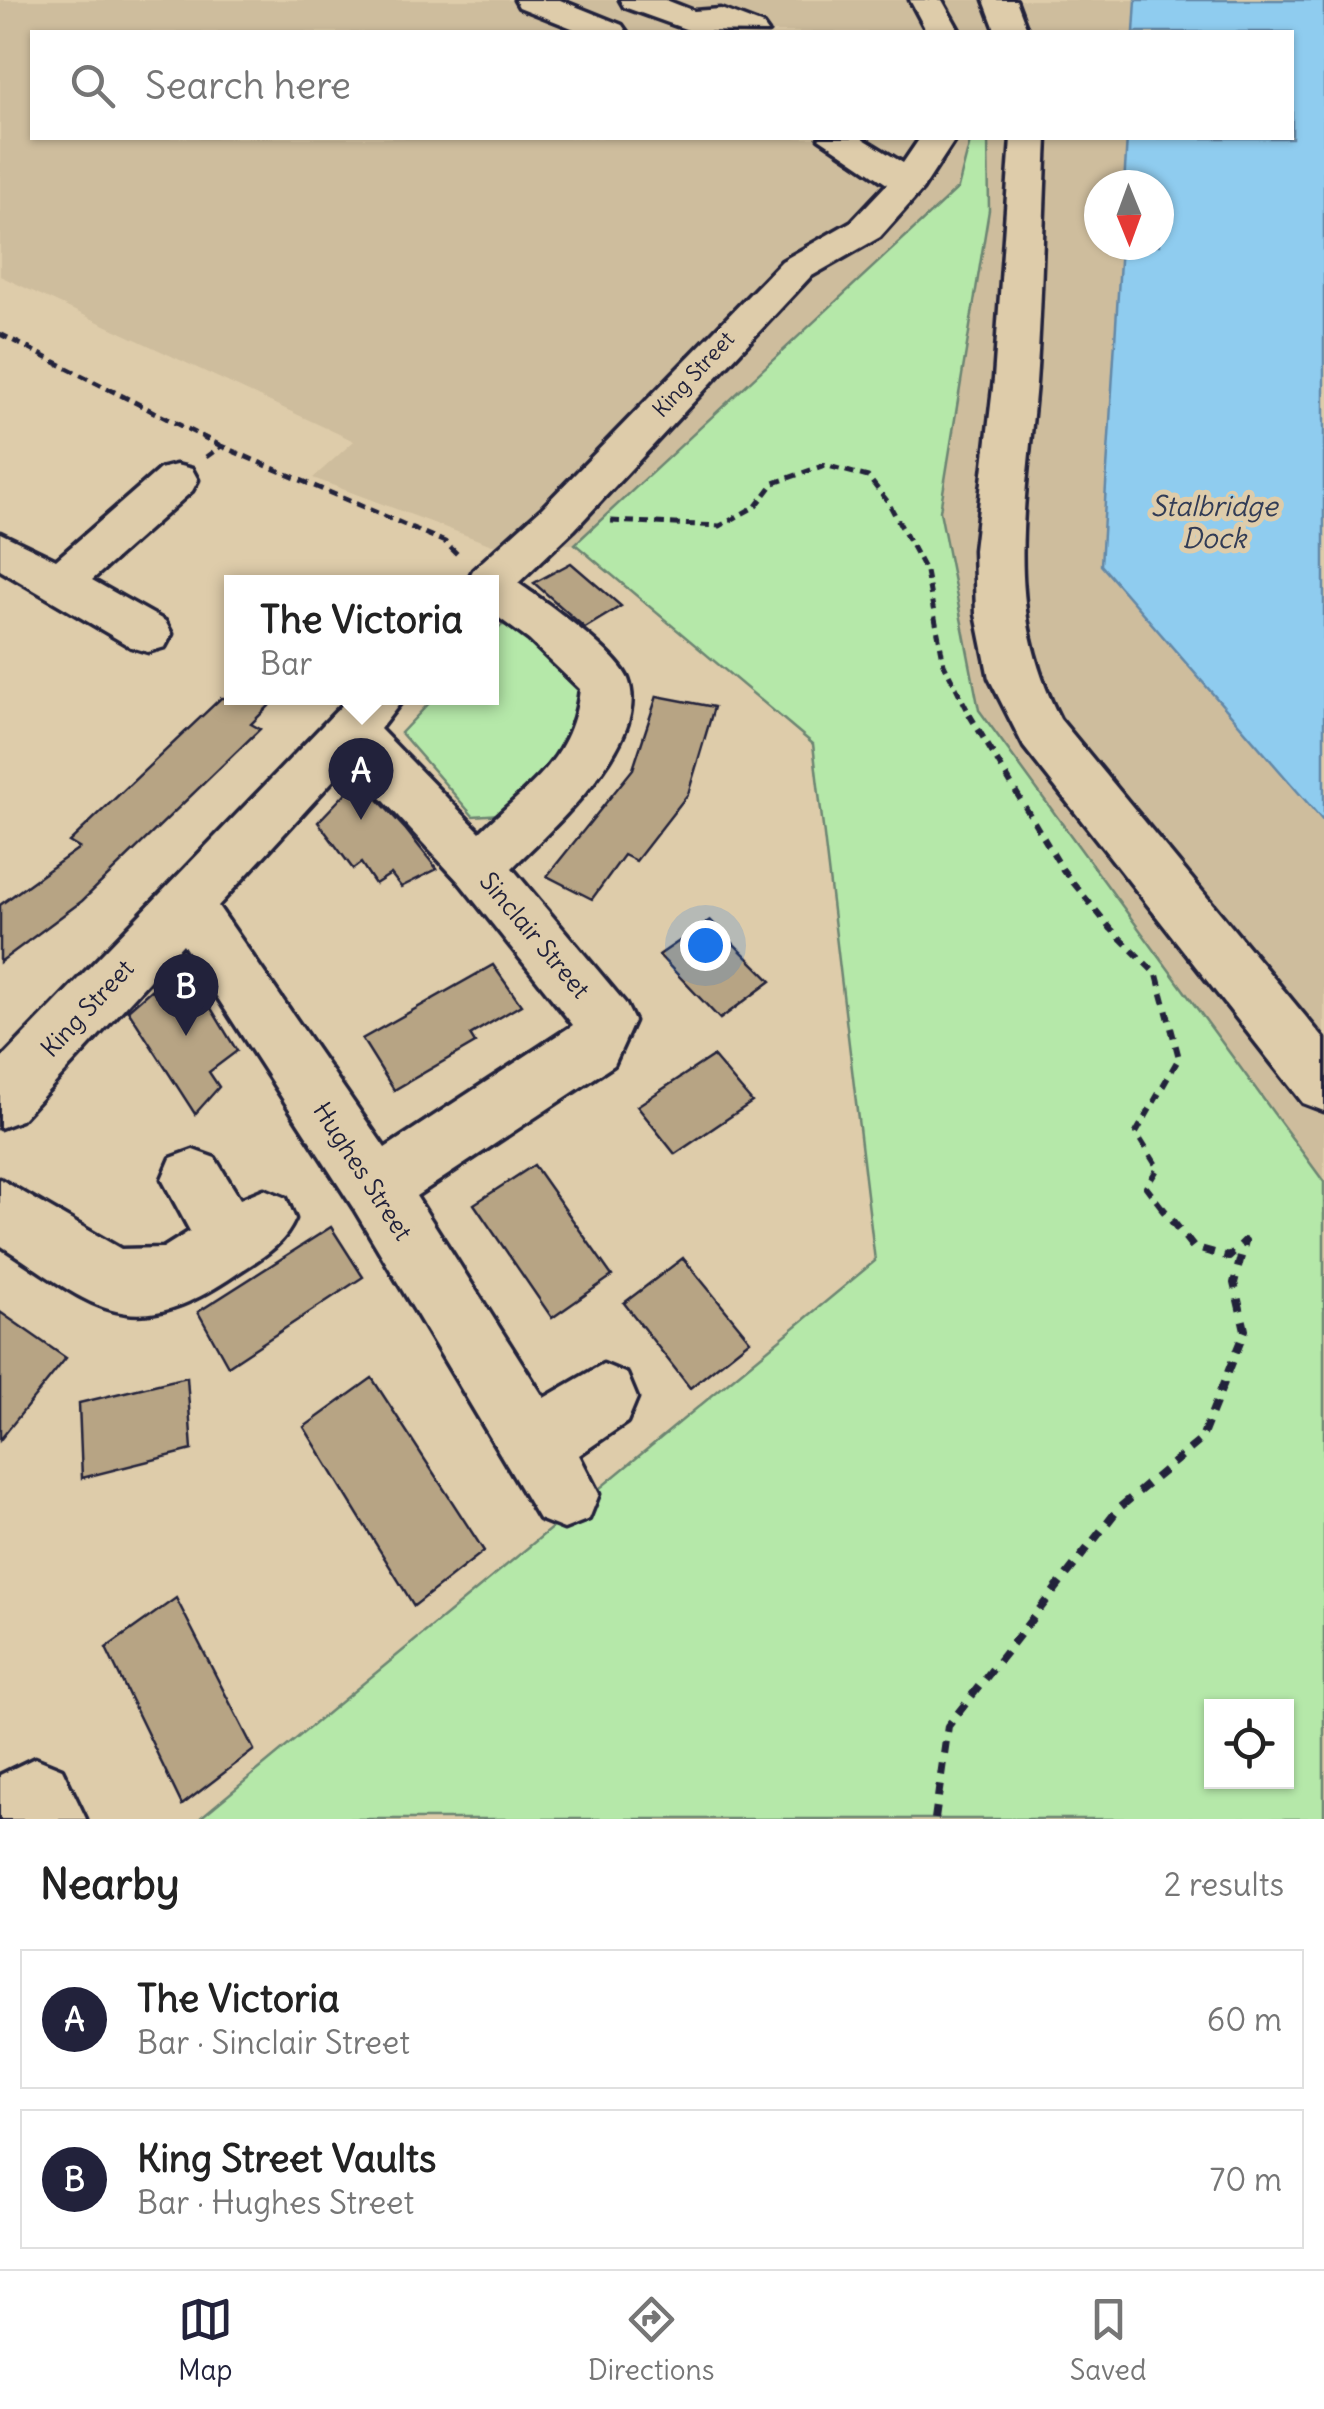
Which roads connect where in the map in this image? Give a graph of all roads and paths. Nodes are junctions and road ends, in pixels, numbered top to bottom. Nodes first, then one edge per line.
1 (531, 0) edge
2 (636, 0) edge
3 (926, 0) edge
4 (1000, 0) edge
5 (605, 30) edge
6 (746, 30) edge
7 (943, 30) edge
8 (1011, 30) edge
9 (839, 140) edge
10 (937, 140) edge
11 (1030, 140) edge
12 (908, 182) junction
13 (0, 334) edge
14 (221, 446) junction
15 (176, 480) joint
16 (558, 519) junction
17 (0, 549) edge
18 (479, 575) edge
19 (490, 575) edge
20 (57, 585) junction
21 (499, 591) edge
22 (148, 634) dead end
23 (364, 713) edge
24 (479, 867) junction
25 (186, 903) junction
26 (1324, 1084) edge
27 (2, 1094) edge
28 (193, 1179) dead end
29 (376, 1188) junction
30 (0, 1209) edge
31 (603, 1398) dead end
32 (4, 1819) edge
33 (47, 1819) edge
34 (936, 1819) edge

1 - 5 street
2 - 6 street
3 - 7 street
4 - 8 street
9 - 12 street
10 - 12 street, King Street
11 - 26 street
12 - 16 street, King Street
13 - 14 path
14 - 15 path
14 - 18 path
15 - 20 street
16 - 19 street, King Street
16 - 34 path
17 - 20 street
20 - 22 street
21 - 24 street
23 - 24 street, Sinclair Street
23 - 25 street, King Street
24 - 29 street, Sinclair Street
25 - 27 street, King Street
25 - 29 street, Hughes Street
28 - 30 street
29 - 31 street, Hughes Street
32 - 33 street

